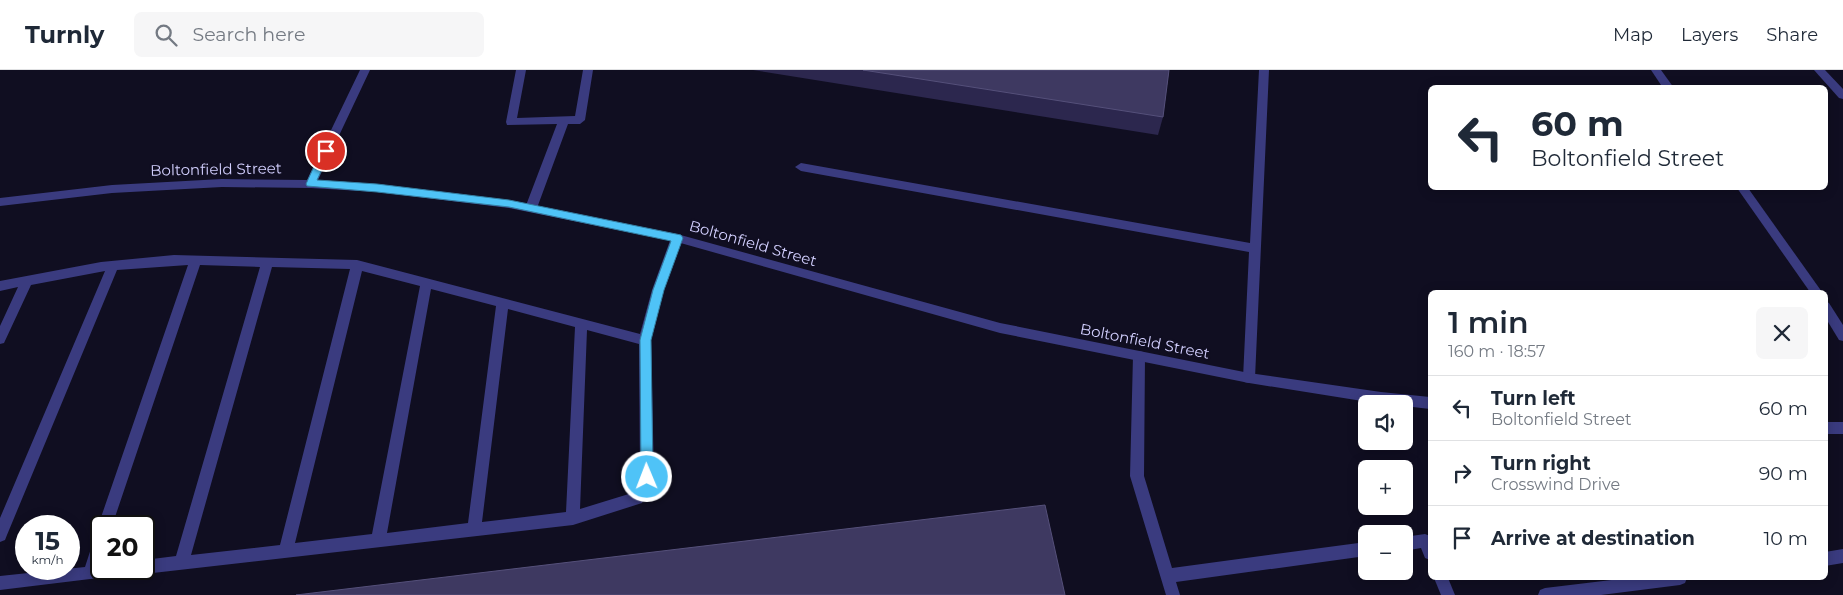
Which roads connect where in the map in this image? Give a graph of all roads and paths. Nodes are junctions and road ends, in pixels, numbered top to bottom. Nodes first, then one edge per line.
1 (365, 70) edge
2 (522, 70) edge
3 (588, 70) edge
4 (1264, 70) edge
5 (1656, 70) edge
6 (1819, 70) edge
7 (1667, 85) edge
8 (1843, 94) edge
9 (564, 120) junction
10 (801, 167) dead end
11 (311, 184) junction
12 (1743, 190) edge
13 (0, 202) edge
14 (531, 208) junction
15 (677, 238) junction
16 (1256, 249) junction
17 (196, 260) junction
18 (268, 261) junction
19 (357, 264) junction
20 (113, 266) junction
21 (27, 280) junction
22 (426, 284) junction
23 (0, 286) edge
24 (1815, 290) edge
25 (503, 303) junction
26 (1828, 311) edge
27 (582, 324) junction
28 (1843, 336) edge
29 (0, 339) edge
30 (645, 340) junction
31 (1139, 356) junction
32 (1249, 378) junction
33 (1428, 403) edge
34 (1828, 428) edge
35 (1843, 428) edge
36 (109, 515) edge
37 (573, 518) junction
38 (474, 529) junction
39 (0, 534) edge
40 (378, 540) junction
41 (1413, 543) edge
42 (1428, 548) edge
43 (1358, 550) edge
44 (286, 551) junction
45 (1843, 556) edge
46 (1828, 558) edge
47 (182, 562) junction
48 (155, 566) edge
49 (90, 573) edge
50 (1167, 576) junction
51 (1442, 580) edge
52 (1664, 580) edge
53 (0, 583) edge
54 (1173, 595) edge
55 (1448, 595) edge
56 (1545, 595) edge

1 - 11 street
2 - 9 street
3 - 9 street
4 - 16 street
5 - 7 street
6 - 8 street
9 - 14 street
10 - 16 street
11 - 13 street, Boltonfield Street
11 - 14 street, Boltonfield Street
12 - 24 street
14 - 15 street, Boltonfield Street
15 - 30 street
15 - 31 street, Boltonfield Street
16 - 32 street
17 - 18 street
17 - 20 street
17 - 36 street
18 - 19 street
18 - 47 street
19 - 22 street
19 - 44 street
20 - 21 street
20 - 39 street
21 - 23 street
21 - 29 street
22 - 25 street
22 - 40 street
25 - 27 street
25 - 38 street
26 - 28 street
27 - 30 street
27 - 37 street
30 - 37 street
31 - 32 street, Boltonfield Street
31 - 50 street
32 - 33 street, Boltonfield Street
34 - 35 street
37 - 38 street
38 - 40 street
40 - 44 street
41 - 42 street
43 - 50 street
44 - 47 street
45 - 46 street
47 - 48 street
49 - 53 street
50 - 54 street
51 - 55 street
52 - 56 street

